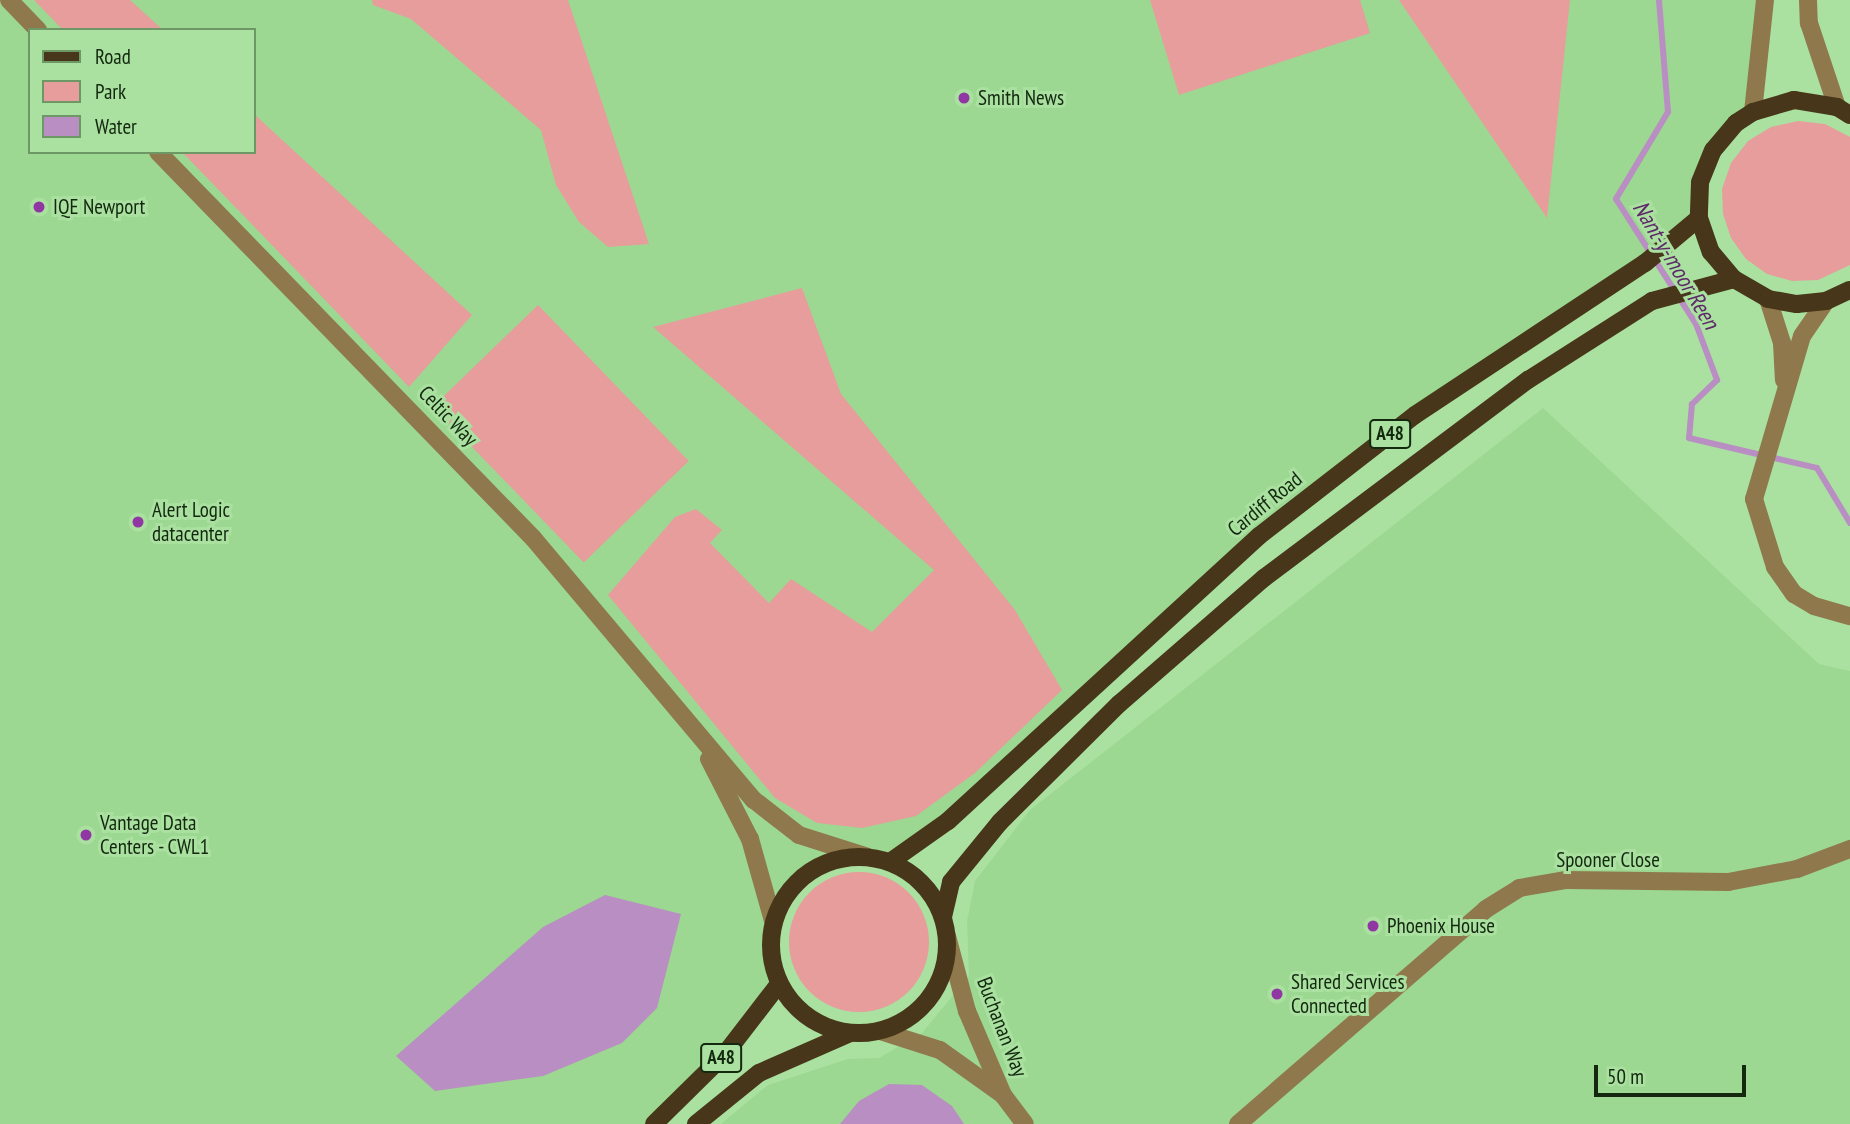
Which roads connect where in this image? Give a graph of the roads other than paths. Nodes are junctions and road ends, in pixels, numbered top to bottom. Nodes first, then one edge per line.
1 (9, 0) edge
2 (1765, 0) edge
3 (1808, 0) edge
4 (36, 28) edge
5 (1843, 111) edge
6 (1752, 112) junction
7 (160, 154) edge
8 (1699, 218) junction
9 (1734, 279) junction
10 (1850, 290) edge
11 (1768, 299) junction
12 (1826, 301) junction
13 (1785, 390) junction
14 (1850, 616) edge
15 (689, 726) junction
16 (1850, 849) edge
17 (868, 857) junction
18 (890, 862) junction
19 (943, 917) junction
20 (773, 921) junction
21 (947, 936) junction
22 (779, 984) junction
23 (880, 1031) junction
24 (850, 1033) junction
25 (1003, 1095) junction
26 (654, 1124) edge
27 (696, 1124) edge
28 (1025, 1124) edge
29 (1238, 1124) edge

1 - 4 street
2 - 6 street
3 - 5 street
5 - 6 main road
6 - 8 main road
7 - 15 street, Celtic Way
8 - 9 main road
8 - 18 main road, Cardiff Road / A48
9 - 11 main road
9 - 19 main road, A48
10 - 12 main road
11 - 12 main road
11 - 13 street
12 - 13 street
13 - 14 street
15 - 17 street, Celtic Way
15 - 20 street, Celtic Way
16 - 29 street, Spooner Close
17 - 18 main road
17 - 20 main road
18 - 19 main road
19 - 21 main road
20 - 22 main road
21 - 23 main road
21 - 25 street, Buchanan Way
22 - 24 main road
22 - 26 main road, A48
23 - 24 main road
23 - 25 street, Buchanan Way
24 - 27 main road, A48
25 - 28 street, Buchanan Way

